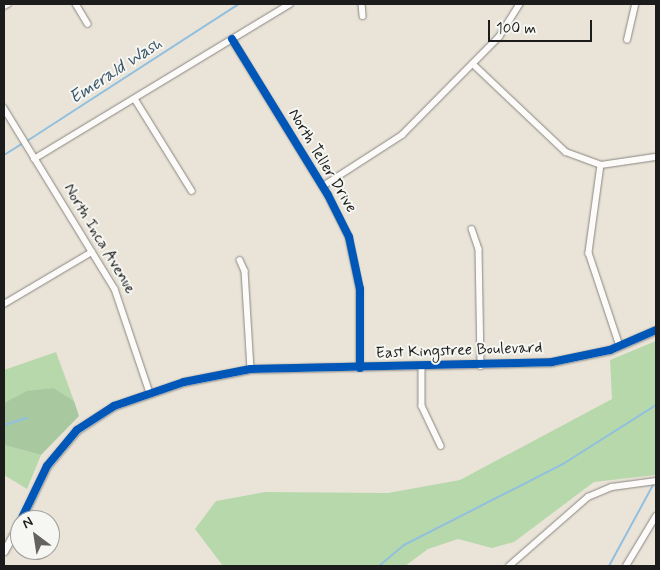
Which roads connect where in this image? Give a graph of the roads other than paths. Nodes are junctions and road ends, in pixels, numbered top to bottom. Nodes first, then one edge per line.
1 (8, 4) edge
2 (76, 4) edge
3 (290, 4) edge
4 (362, 4) edge
5 (520, 4) edge
6 (636, 4) edge
7 (4, 6) edge
8 (363, 16) dead end
9 (88, 24) dead end
10 (232, 39) junction
11 (627, 40) dead end
12 (473, 64) junction
13 (135, 98) junction
14 (4, 108) edge
15 (656, 157) edge
16 (34, 159) junction
17 (601, 165) junction
18 (323, 186) junction
19 (192, 191) dead end
20 (472, 229) dead end
21 (92, 252) junction
22 (240, 260) dead end
23 (4, 304) edge
24 (656, 330) edge
25 (620, 346) junction
26 (481, 366) junction
27 (422, 367) junction
28 (360, 368) junction
29 (251, 369) junction
30 (150, 393) junction
31 (441, 446) dead end
32 (656, 481) edge
33 (26, 510) edge
34 (656, 516) edge
35 (509, 566) edge
36 (626, 566) edge

1 - 7 street
2 - 9 street
3 - 10 street
4 - 8 street
5 - 12 street
6 - 11 street
10 - 13 street
10 - 18 street, North Teller Drive
12 - 17 street
12 - 18 street
13 - 16 street
13 - 19 street
14 - 16 street, North Inca Avenue
15 - 17 street
16 - 21 street, North Inca Avenue
17 - 25 street
18 - 28 street, North Teller Drive
20 - 26 street
21 - 23 street
21 - 30 street, North Inca Avenue
22 - 29 street
24 - 25 street, East Kingstree Boulevard
25 - 26 street, East Kingstree Boulevard
26 - 27 street, East Kingstree Boulevard
27 - 28 street, East Kingstree Boulevard
27 - 31 street
28 - 29 street, East Kingstree Boulevard
29 - 30 street, East Kingstree Boulevard
30 - 33 street, East Kingstree Boulevard
32 - 35 street
34 - 36 street

